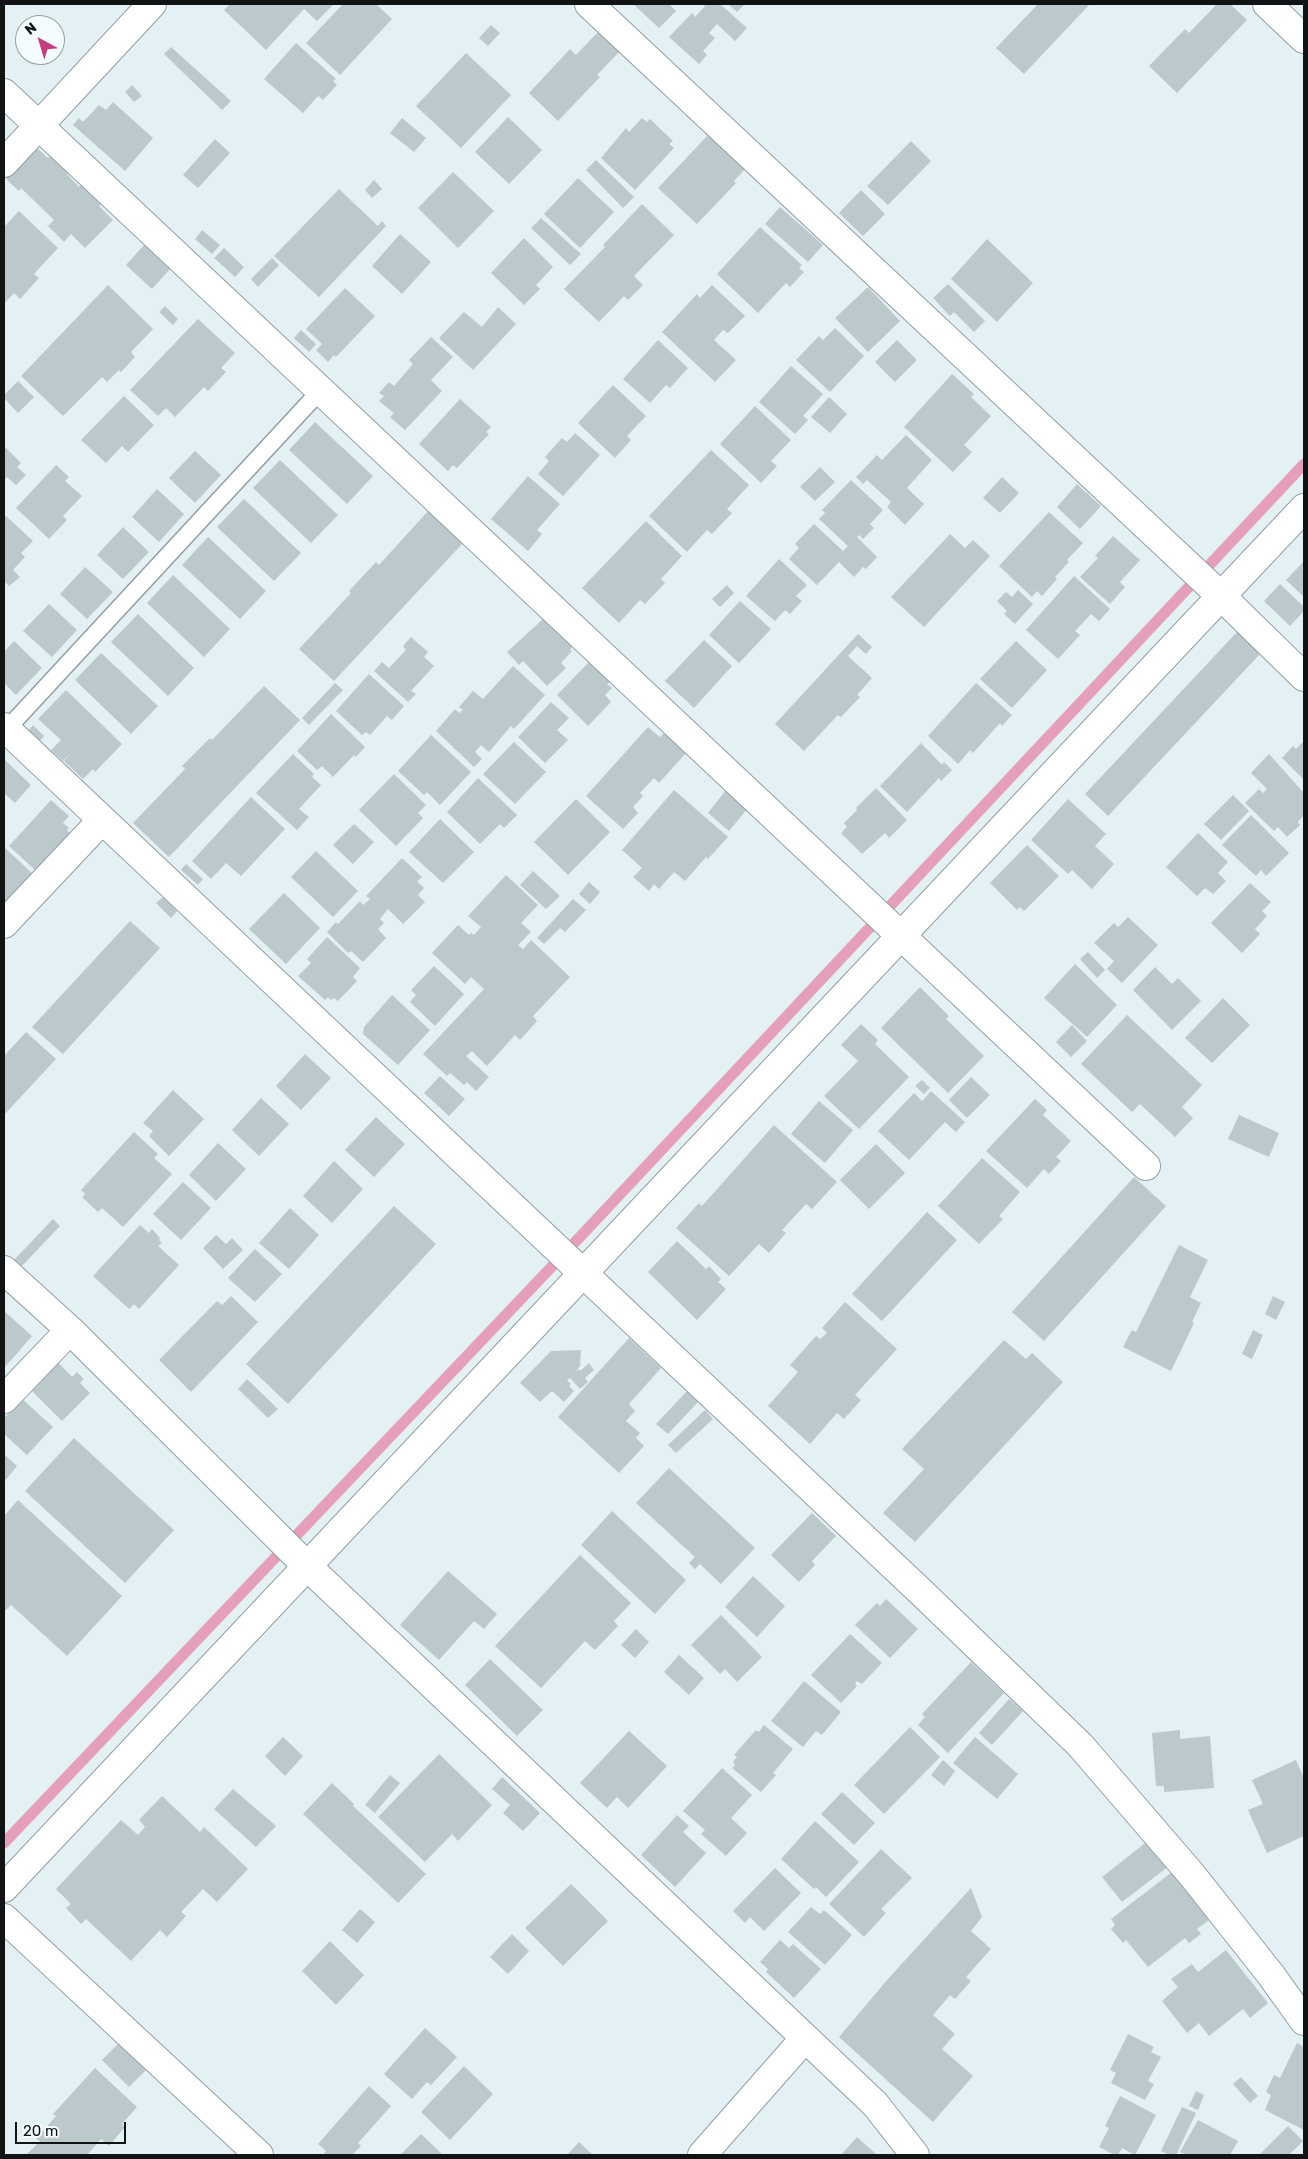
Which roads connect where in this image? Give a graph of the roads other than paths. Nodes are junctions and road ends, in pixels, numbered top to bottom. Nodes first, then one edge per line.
1 (152, 4) edge
2 (589, 4) edge
3 (1267, 4) edge
4 (1304, 39) edge
5 (4, 94) edge
6 (38, 126) junction
7 (4, 163) edge
8 (320, 391) junction
9 (1304, 508) edge
10 (1206, 581) junction
11 (1304, 677) edge
12 (5, 728) edge
13 (102, 820) junction
14 (4, 924) edge
15 (902, 936) junction
16 (1146, 1166) dead end
17 (570, 1260) junction
18 (4, 1270) edge
19 (70, 1330) junction
20 (4, 1399) edge
21 (294, 1552) junction
22 (4, 1888) edge
23 (4, 1918) edge
24 (1304, 2021) edge
25 (805, 2038) junction
26 (259, 2155) edge
27 (702, 2155) edge
28 (915, 2155) edge

1 - 6 street
2 - 10 street
3 - 4 street
5 - 6 street
6 - 7 street
6 - 8 street
8 - 12 lane
8 - 15 street
9 - 10 street
10 - 11 street
10 - 15 street
12 - 13 street
13 - 14 street
13 - 17 street
15 - 16 street
15 - 17 street
17 - 21 street
17 - 24 street
18 - 19 street
19 - 20 street
19 - 21 street
21 - 22 street
21 - 25 street
23 - 26 street
25 - 27 street
25 - 28 street

